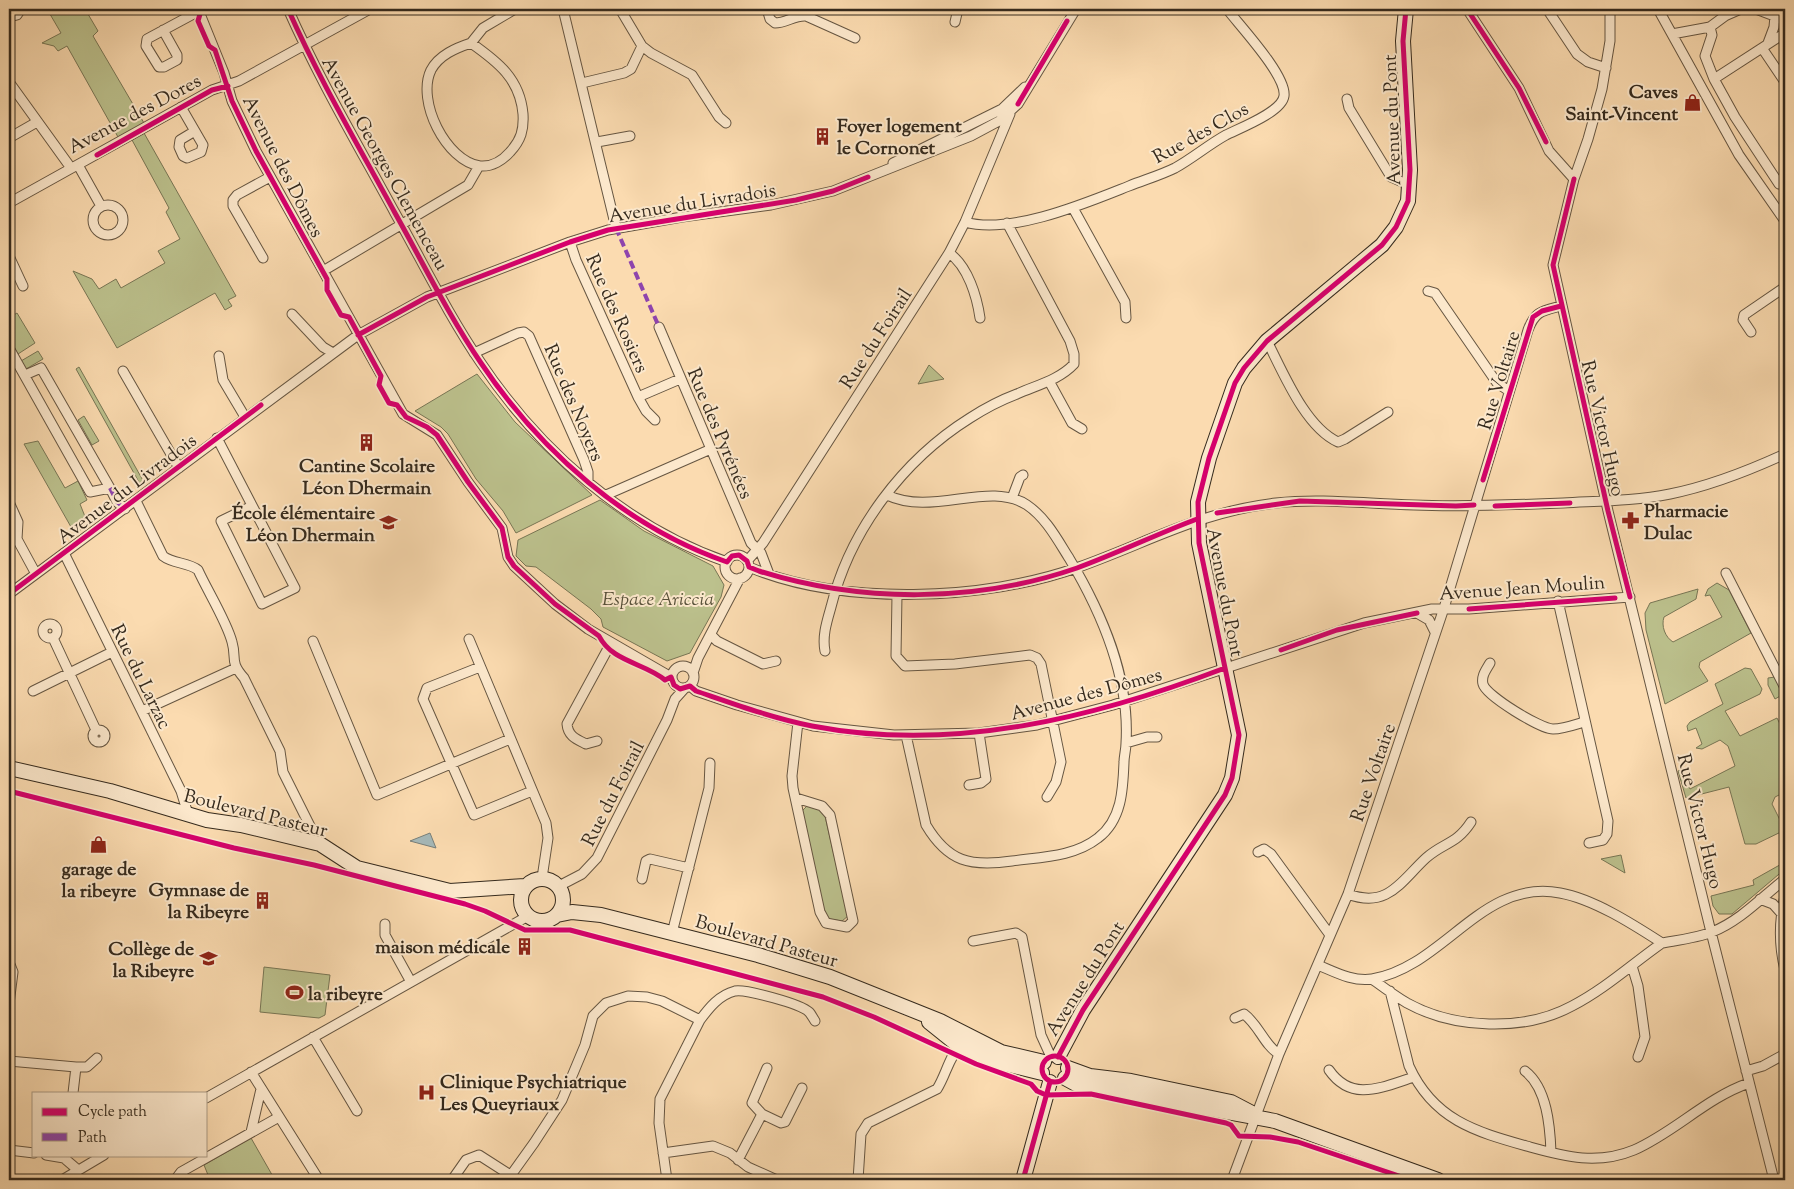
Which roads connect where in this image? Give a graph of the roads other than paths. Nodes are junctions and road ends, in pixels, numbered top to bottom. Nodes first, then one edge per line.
1 (21, 9) edge
2 (288, 9) edge
3 (370, 9) edge
4 (515, 9) edge
5 (563, 9) edge
6 (620, 9) edge
7 (767, 9) edge
8 (958, 9) edge
9 (1227, 9) edge
10 (1406, 9) edge
11 (1466, 9) edge
12 (1547, 9) edge
13 (1610, 9) edge
14 (1658, 9) edge
15 (1742, 9) edge
16 (1756, 9) edge
17 (198, 10) edge
18 (1071, 10) edge
19 (1726, 12) edge
20 (1775, 16) junction
21 (9, 17) edge
22 (1785, 20) edge
23 (955, 22) dead end
24 (1710, 28) junction
25 (163, 30) dead end
26 (1672, 34) junction
27 (1785, 34) edge
28 (854, 38) dead end
29 (472, 43) junction
30 (305, 45) junction
31 (1765, 45) junction
32 (642, 46) junction
33 (1606, 68) junction
34 (1714, 79) junction
35 (9, 82) edge
36 (1785, 82) edge
37 (582, 83) junction
38 (228, 86) junction
39 (1347, 99) dead end
40 (181, 107) junction
41 (1006, 110) junction
42 (999, 121) junction
43 (37, 122) junction
44 (726, 124) dead end
45 (195, 131) dead end
46 (1002, 134) junction
47 (630, 136) dead end
48 (9, 138) edge
49 (597, 142) junction
50 (74, 166) junction
51 (479, 166) junction
52 (270, 177) junction
53 (868, 177) junction
54 (1574, 179) junction
55 (1779, 184) dead end
56 (1409, 185) junction
57 (9, 203) edge
58 (102, 206) dead end
59 (1072, 208) junction
60 (1781, 208) edge
61 (1785, 221) edge
62 (965, 222) junction
63 (1007, 223) junction
64 (402, 225) junction
65 (616, 228) junction
66 (570, 242) junction
67 (949, 253) junction
68 (9, 256) edge
69 (263, 258) dead end
70 (323, 271) junction
71 (23, 286) dead end
72 (1785, 287) edge
73 (1428, 291) dead end
74 (439, 292) junction
75 (1560, 306) junction
76 (292, 314) dead end
77 (980, 318) dead end
78 (1126, 318) dead end
79 (658, 327) dead end
80 (1751, 332) dead end
81 (358, 335) junction
82 (1267, 341) junction
83 (9, 348) edge
84 (332, 353) junction
85 (474, 353) junction
86 (219, 356) dead end
87 (123, 370) dead end
88 (25, 375) junction
89 (680, 379) junction
90 (1049, 381) junction
91 (1509, 391) junction
92 (638, 398) junction
93 (1388, 412) dead end
94 (245, 417) junction
95 (655, 420) dead end
96 (1082, 429) dead end
97 (218, 438) junction
98 (711, 449) junction
99 (1785, 454) edge
100 (179, 468) junction
101 (1023, 475) dead end
102 (588, 481) junction
103 (110, 488) junction
104 (606, 495) junction
105 (887, 496) junction
106 (1012, 498) junction
107 (136, 501) junction
108 (9, 502) edge
109 (1606, 502) junction
110 (1474, 504) junction
111 (252, 506) junction
112 (125, 509) junction
113 (1197, 519) junction
114 (757, 549) junction
115 (64, 553) junction
116 (745, 561) junction
117 (727, 562) junction
118 (1076, 568) junction
119 (1726, 573) dead end
120 (36, 574) junction
121 (769, 574) junction
122 (730, 576) junction
123 (740, 578) junction
124 (835, 589) junction
125 (9, 594) edge
126 (897, 594) junction
127 (732, 595) junction
128 (1630, 597) junction
129 (1558, 601) junction
130 (1444, 608) junction
131 (1417, 612) junction
132 (1435, 632) junction
133 (711, 634) junction
134 (53, 638) dead end
135 (469, 639) dead end
136 (313, 641) dead end
137 (611, 642) junction
138 (825, 651) dead end
139 (112, 652) junction
140 (698, 658) junction
141 (776, 661) dead end
142 (1490, 663) dead end
143 (683, 666) junction
144 (480, 667) junction
145 (236, 668) junction
146 (1226, 668) junction
147 (693, 673) junction
148 (70, 674) junction
149 (672, 681) junction
150 (687, 687) junction
151 (1785, 688) edge
152 (33, 692) dead end
153 (676, 698) junction
154 (1124, 702) junction
155 (142, 711) junction
156 (1053, 721) junction
157 (798, 722) junction
158 (1584, 722) junction
159 (96, 730) dead end
160 (979, 734) junction
161 (906, 736) junction
162 (1157, 736) dead end
163 (510, 739) junction
164 (597, 741) dead end
165 (1126, 743) junction
166 (452, 763) junction
167 (710, 763) dead end
168 (9, 768) edge
169 (969, 785) dead end
170 (532, 792) junction
171 (1047, 797) dead end
172 (796, 798) junction
173 (188, 814) junction
174 (1471, 822) dead end
175 (311, 828) dead end
176 (1589, 844) dead end
177 (1258, 852) dead end
178 (689, 868) junction
179 (542, 878) junction
180 (642, 879) dead end
181 (1785, 879) edge
182 (525, 886) junction
183 (559, 886) junction
184 (491, 888) junction
185 (1348, 894) junction
186 (1785, 896) edge
187 (1760, 899) junction
188 (520, 900) junction
189 (563, 901) junction
190 (1782, 914) junction
191 (557, 915) junction
192 (601, 915) junction
193 (528, 916) junction
194 (385, 924) dead end
195 (1710, 932) junction
196 (672, 933) junction
197 (1330, 935) junction
198 (973, 941) dead end
199 (1662, 943) junction
200 (9, 962) edge
201 (1318, 965) junction
202 (1632, 966) junction
203 (1785, 970) edge
204 (1372, 979) junction
205 (411, 982) junction
206 (1390, 991) junction
207 (9, 1004) edge
208 (919, 1013) junction
209 (1235, 1018) dead end
210 (700, 1020) junction
211 (815, 1021) dead end
212 (969, 1036) junction
213 (313, 1037) junction
214 (959, 1046) junction
215 (1279, 1054) junction
216 (1785, 1054) edge
217 (1638, 1057) dead end
218 (97, 1058) dead end
219 (9, 1061) edge
220 (1049, 1066) junction
221 (76, 1067) junction
222 (767, 1068) dead end
223 (1329, 1070) dead end
224 (1525, 1071) dead end
225 (1746, 1071) junction
226 (251, 1072) junction
227 (1067, 1073) junction
228 (1414, 1077) junction
229 (1749, 1083) junction
230 (802, 1088) dead end
231 (261, 1089) junction
232 (73, 1092) edge
233 (208, 1097) edge
234 (357, 1111) dead end
235 (762, 1114) junction
236 (1257, 1116) junction
237 (279, 1117) junction
238 (251, 1132) junction
239 (9, 1150) edge
240 (1551, 1152) junction
241 (32, 1153) edge
242 (663, 1153) junction
243 (102, 1156) edge
244 (65, 1157) edge
245 (738, 1160) junction
246 (78, 1170) junction
247 (514, 1178) edge
248 (62, 1180) edge
249 (175, 1180) edge
250 (319, 1180) edge
251 (452, 1180) edge
252 (667, 1180) edge
253 (778, 1180) edge
254 (858, 1180) edge
255 (1023, 1180) edge
256 (1232, 1180) edge
257 (1438, 1180) edge
258 (1774, 1180) edge

1 - 21 street
2 - 30 street, Avenue Georges Clemenceau
3 - 30 street, Avenue des Dores
4 - 29 street
5 - 37 street
6 - 32 street
7 - 28 street
8 - 23 street
9 - 59 street, Rue des Clos
10 - 56 main road, Avenue du Pont
11 - 54 street
12 - 33 street
13 - 33 street
14 - 26 street
15 - 19 street
16 - 20 street
17 - 25 street
17 - 38 street, Avenue des Dômes
18 - 41 street, Rue du Foirail
19 - 24 street
20 - 22 street
20 - 31 street
24 - 26 street
24 - 34 street
26 - 60 street
27 - 31 street
29 - 51 street
29 - 51 street
30 - 38 street, Avenue des Dores
30 - 64 street, Avenue Georges Clemenceau
31 - 34 street
31 - 36 street
32 - 37 street
32 - 44 street
33 - 54 street
34 - 55 street
35 - 43 street, Avenue des Dores
37 - 49 street
38 - 40 street, Avenue des Dores
38 - 52 street, Avenue des Dômes
39 - 56 street
40 - 45 street
40 - 50 street, Avenue des Dores
41 - 42 street
41 - 46 street, Rue du Foirail
41 - 53 street, Avenue du Livradois
42 - 46 street
42 - 53 street, Avenue du Livradois
43 - 48 street
43 - 50 street, Avenue des Dores
46 - 62 street, Rue du Foirail
47 - 49 street
49 - 65 street
50 - 57 street
50 - 58 street
51 - 64 street
52 - 69 street
52 - 70 street, Avenue des Dômes
53 - 65 street, Avenue du Livradois
54 - 75 street, Rue Victor Hugo
56 - 82 main road, Avenue du Pont
59 - 63 street, Rue des Clos
59 - 78 street
60 - 61 street
62 - 63 street, Rue des Clos
62 - 67 street, Rue du Foirail
63 - 90 street
64 - 70 street
64 - 74 street, Avenue Georges Clemenceau
65 - 66 street, Avenue du Livradois
66 - 74 street, Avenue du Livradois
66 - 92 street, Rue des Rosiers
67 - 77 street
67 - 114 street, Rue du Foirail
68 - 71 street
70 - 81 street, Avenue des Dômes
72 - 80 street
73 - 91 street
74 - 81 street, Avenue du Livradois
74 - 85 street, Avenue Georges Clemenceau
75 - 91 street, Rue Voltaire
75 - 109 street, Rue Victor Hugo
76 - 84 street
79 - 89 street, Rue des Pyrénées
81 - 84 street, Avenue du Livradois
81 - 137 street, Avenue des Dômes
82 - 93 street
82 - 113 main road, Avenue du Pont
83 - 88 street
84 - 94 street, Avenue du Livradois
85 - 102 street, Avenue Georges Clemenceau
85 - 102 street, Rue des Noyers
86 - 94 street
87 - 100 street
88 - 103 street
88 - 103 street
89 - 92 street, Rue des Rosiers
89 - 98 street, Rue des Pyrénées
90 - 96 street
90 - 105 street
91 - 110 street, Rue Voltaire
92 - 95 street, Rue des Rosiers
94 - 97 street, Avenue du Livradois
97 - 100 street, Avenue du Livradois
97 - 111 street
98 - 104 street
98 - 114 street, Rue des Pyrénées
99 - 109 street
100 - 107 street, Avenue du Livradois
101 - 106 street
102 - 104 street, Avenue Georges Clemenceau
103 - 112 street
104 - 117 street, Avenue Georges Clemenceau
105 - 106 street
105 - 124 street
106 - 118 street
107 - 112 street, Avenue du Livradois
107 - 145 street
108 - 120 street
109 - 110 street
109 - 128 street, Rue Victor Hugo
110 - 113 street
110 - 130 street, Rue Voltaire
111 - 111 street
112 - 115 street, Avenue du Livradois
113 - 118 street
113 - 146 main road, Avenue du Pont
114 - 116 street, Rue du Foirail
114 - 121 street
115 - 120 street, Avenue du Livradois
115 - 139 street, Rue du Larzac
116 - 117 street
116 - 121 street
116 - 123 street
117 - 122 street
118 - 126 street
118 - 154 street
119 - 151 street
120 - 125 street, Avenue du Livradois
121 - 124 street
122 - 123 street
122 - 127 street
123 - 127 street
124 - 126 street
124 - 138 street
126 - 156 street
127 - 133 street
128 - 129 street, Avenue Jean Moulin
128 - 195 street, Rue Victor Hugo
129 - 130 street, Avenue Jean Moulin
129 - 158 street
130 - 131 street, Avenue Jean Moulin
130 - 132 street, Rue Voltaire
131 - 132 street, Avenue Jean Moulin
131 - 146 street, Avenue Jean Moulin
132 - 185 street, Rue Voltaire
133 - 140 street
133 - 141 street
134 - 148 street
135 - 144 street
136 - 166 street
137 - 149 street, Avenue des Dômes
137 - 164 street
139 - 148 street
139 - 155 street, Rue du Larzac
140 - 143 street
140 - 147 street
142 - 158 street
143 - 147 street
143 - 149 street
144 - 163 street
144 - 166 street
145 - 155 street
145 - 175 street
146 - 154 street, Avenue des Dômes
146 - 220 main road, Avenue du Pont
147 - 150 street
148 - 152 street
148 - 159 street
149 - 150 street
149 - 153 street, Rue du Foirail
150 - 153 street, Rue du Foirail
150 - 157 street, Avenue des Dômes
153 - 183 street, Rue du Foirail
154 - 156 street, Avenue des Dômes
154 - 165 street
155 - 173 street, Rue du Larzac
156 - 160 street, Avenue des Dômes
156 - 171 street
157 - 161 street, Avenue des Dômes
157 - 172 street
158 - 176 street
160 - 161 street, Avenue des Dômes
160 - 169 street
161 - 165 street
162 - 165 street
163 - 166 street
163 - 170 street
166 - 170 street
167 - 178 street
168 - 173 main road, Boulevard Pasteur
170 - 179 street
172 - 172 street
173 - 184 main road, Boulevard Pasteur
174 - 185 street
177 - 197 street
178 - 180 street
178 - 196 street
179 - 182 main road
179 - 183 main road
181 - 187 street
182 - 184 main road, Boulevard Pasteur
182 - 188 main road
183 - 189 main road
184 - 188 main road, Boulevard Pasteur
185 - 197 street, Rue Voltaire
186 - 190 street
187 - 190 street
187 - 195 street
188 - 193 main road
189 - 191 main road
189 - 192 main road, Boulevard Pasteur
190 - 203 street
191 - 192 main road, Boulevard Pasteur
191 - 193 main road
192 - 196 main road, Boulevard Pasteur
193 - 205 street
194 - 205 street
195 - 199 street
195 - 225 street, Rue Victor Hugo
196 - 208 main road, Boulevard Pasteur
197 - 201 street, Rue Voltaire
198 - 220 street
199 - 202 street
199 - 204 street
200 - 207 street
201 - 204 street
201 - 215 street, Rue Voltaire
202 - 206 street
202 - 217 street
204 - 206 street
205 - 213 street
206 - 228 street
208 - 212 main road, Boulevard Pasteur
208 - 214 main road, Boulevard Pasteur
209 - 215 street
210 - 211 street
210 - 242 street
210 - 247 street
212 - 214 street
212 - 220 main road, Boulevard Pasteur
213 - 226 street
213 - 234 street
214 - 220 main road, Boulevard Pasteur
214 - 254 street
215 - 236 street, Rue Voltaire
216 - 225 street
218 - 221 street
219 - 221 street
220 - 227 main road
220 - 227 main road
220 - 255 main road, Avenue du Pont
221 - 232 street
222 - 235 street
223 - 228 street
224 - 240 street
225 - 229 street, Rue Victor Hugo
226 - 231 street
226 - 233 street
227 - 236 main road
228 - 240 street
229 - 240 street
229 - 258 street, Rue Victor Hugo
230 - 235 street
231 - 237 street
231 - 238 street
235 - 245 street
236 - 256 street, Rue Voltaire
236 - 257 main road
237 - 238 street
237 - 250 street
238 - 249 street
239 - 241 street
242 - 245 street
242 - 252 street
243 - 246 street
244 - 246 street
245 - 253 street
246 - 248 street
247 - 251 street

